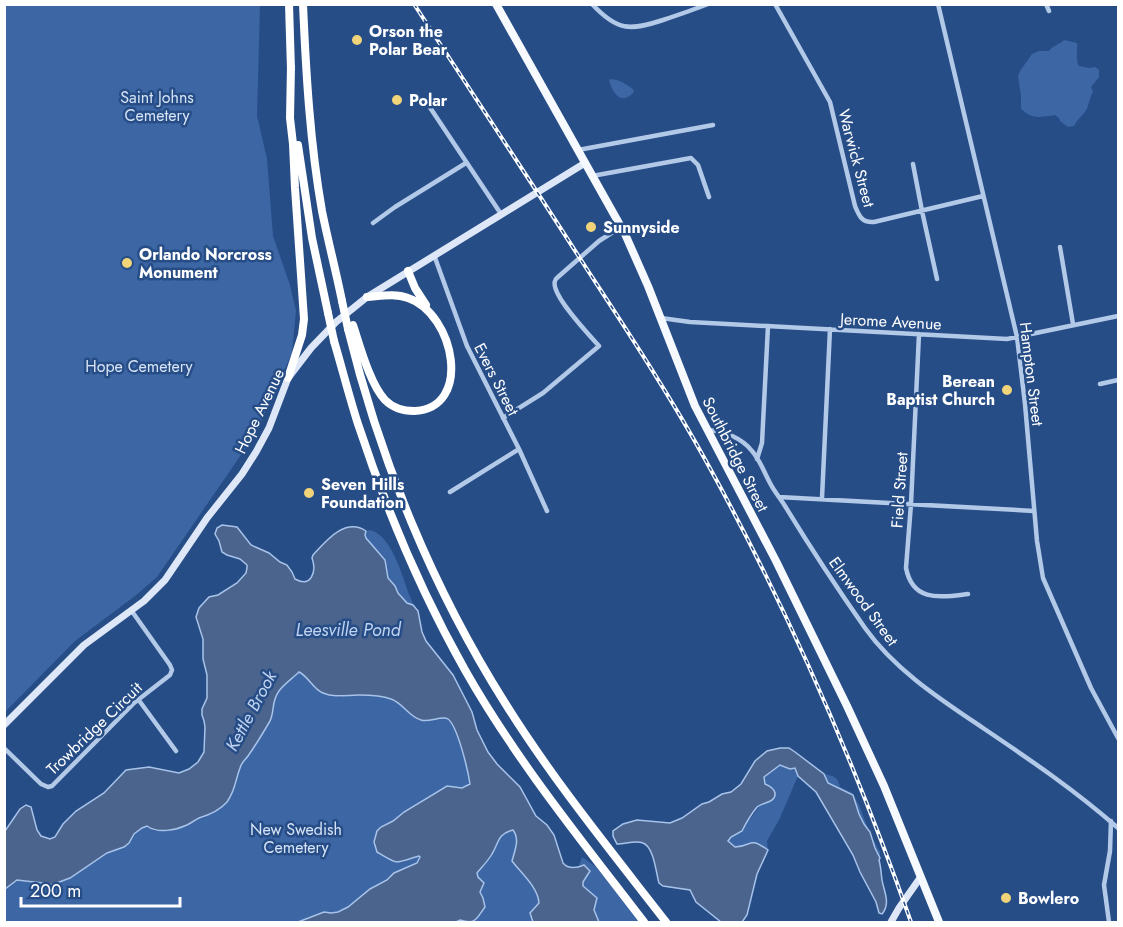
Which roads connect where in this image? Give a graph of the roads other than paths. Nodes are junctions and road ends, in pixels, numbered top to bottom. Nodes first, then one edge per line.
1 (289, 4) edge
2 (303, 4) edge
3 (496, 4) edge
4 (592, 4) edge
5 (685, 4) edge
6 (708, 4) edge
7 (775, 4) edge
8 (938, 4) edge
9 (1046, 4) edge
10 (1049, 10) dead end
11 (687, 12) junction
12 (291, 66) junction
13 (429, 106) dead end
14 (713, 125) dead end
15 (578, 150) junction
16 (466, 163) junction
17 (585, 163) junction
18 (913, 164) dead end
19 (592, 176) junction
20 (983, 196) junction
21 (709, 197) dead end
22 (922, 211) junction
23 (501, 214) junction
24 (373, 223) dead end
25 (621, 227) junction
26 (1060, 247) dead end
27 (434, 255) junction
28 (408, 271) junction
29 (937, 279) dead end
30 (367, 297) junction
31 (1119, 316) edge
32 (434, 317) junction
33 (661, 318) junction
34 (1073, 324) junction
35 (768, 326) junction
36 (350, 327) junction
37 (830, 329) junction
38 (919, 334) junction
39 (1017, 337) junction
40 (288, 378) junction
41 (1119, 380) edge
42 (1100, 384) dead end
43 (503, 418) junction
44 (708, 430) junction
45 (519, 449) junction
46 (757, 459) junction
47 (450, 492) dead end
48 (779, 497) junction
49 (822, 498) junction
50 (911, 504) junction
51 (547, 511) dead end
52 (1034, 511) junction
53 (968, 594) dead end
54 (131, 610) junction
55 (138, 699) junction
56 (4, 725) edge
57 (1119, 738) edge
58 (4, 748) edge
59 (176, 751) dead end
60 (1111, 821) junction
61 (1119, 828) edge
62 (920, 878) junction
63 (644, 922) edge
64 (666, 922) edge
65 (891, 922) edge
66 (939, 922) edge
67 (1109, 922) edge

1 - 12 highway
2 - 36 highway, bridge
3 - 15 main road, Southbridge Street
4 - 11 street
5 - 11 street
6 - 11 street
7 - 22 street, Warwick Street
8 - 20 street, Hampton Street
9 - 10 street
12 - 40 highway
12 - 63 highway, bridge
13 - 16 street
14 - 15 street
15 - 17 main road, Southbridge Street
16 - 23 street
16 - 24 street
17 - 19 main road, Southbridge Street
17 - 23 main road, Hope Avenue
18 - 22 street
19 - 21 street
19 - 25 main road, Southbridge Street
20 - 22 street
20 - 39 street, Hampton Street
22 - 29 street
23 - 27 main road, Hope Avenue
25 - 33 main road, Southbridge Street
25 - 43 street
26 - 34 street
27 - 28 main road, Hope Avenue
27 - 43 street, Evers Street
28 - 30 main road, Hope Avenue
28 - 32 highway
30 - 32 highway
30 - 40 main road, Hope Avenue
31 - 34 street, Jerome Avenue
32 - 36 highway
33 - 35 street, Jerome Avenue
33 - 44 main road, Southbridge Street
34 - 39 street, Jerome Avenue
35 - 37 street, Jerome Avenue
35 - 46 street
36 - 64 highway
37 - 38 street, Jerome Avenue
37 - 49 street
38 - 39 street, Jerome Avenue
38 - 50 street, Field Street
39 - 52 street, Hampton Street
40 - 54 main road, Hope Avenue
41 - 42 street
43 - 45 street, Evers Street
44 - 46 street, Elmwood Street
44 - 62 main road, Southbridge Street
45 - 47 street
45 - 51 street, Evers Street
46 - 48 street, Elmwood Street
48 - 49 street
48 - 60 street, Elmwood Street
49 - 50 street
50 - 52 street
50 - 53 street, Field Street
52 - 57 street, Hampton Street
54 - 55 street, Trowbridge Circuit
54 - 56 main road, Hope Avenue
55 - 58 street, Trowbridge Circuit
55 - 59 street
60 - 61 street, Elmwood Street
60 - 67 street
62 - 65 main road
62 - 66 main road, Southbridge Street

